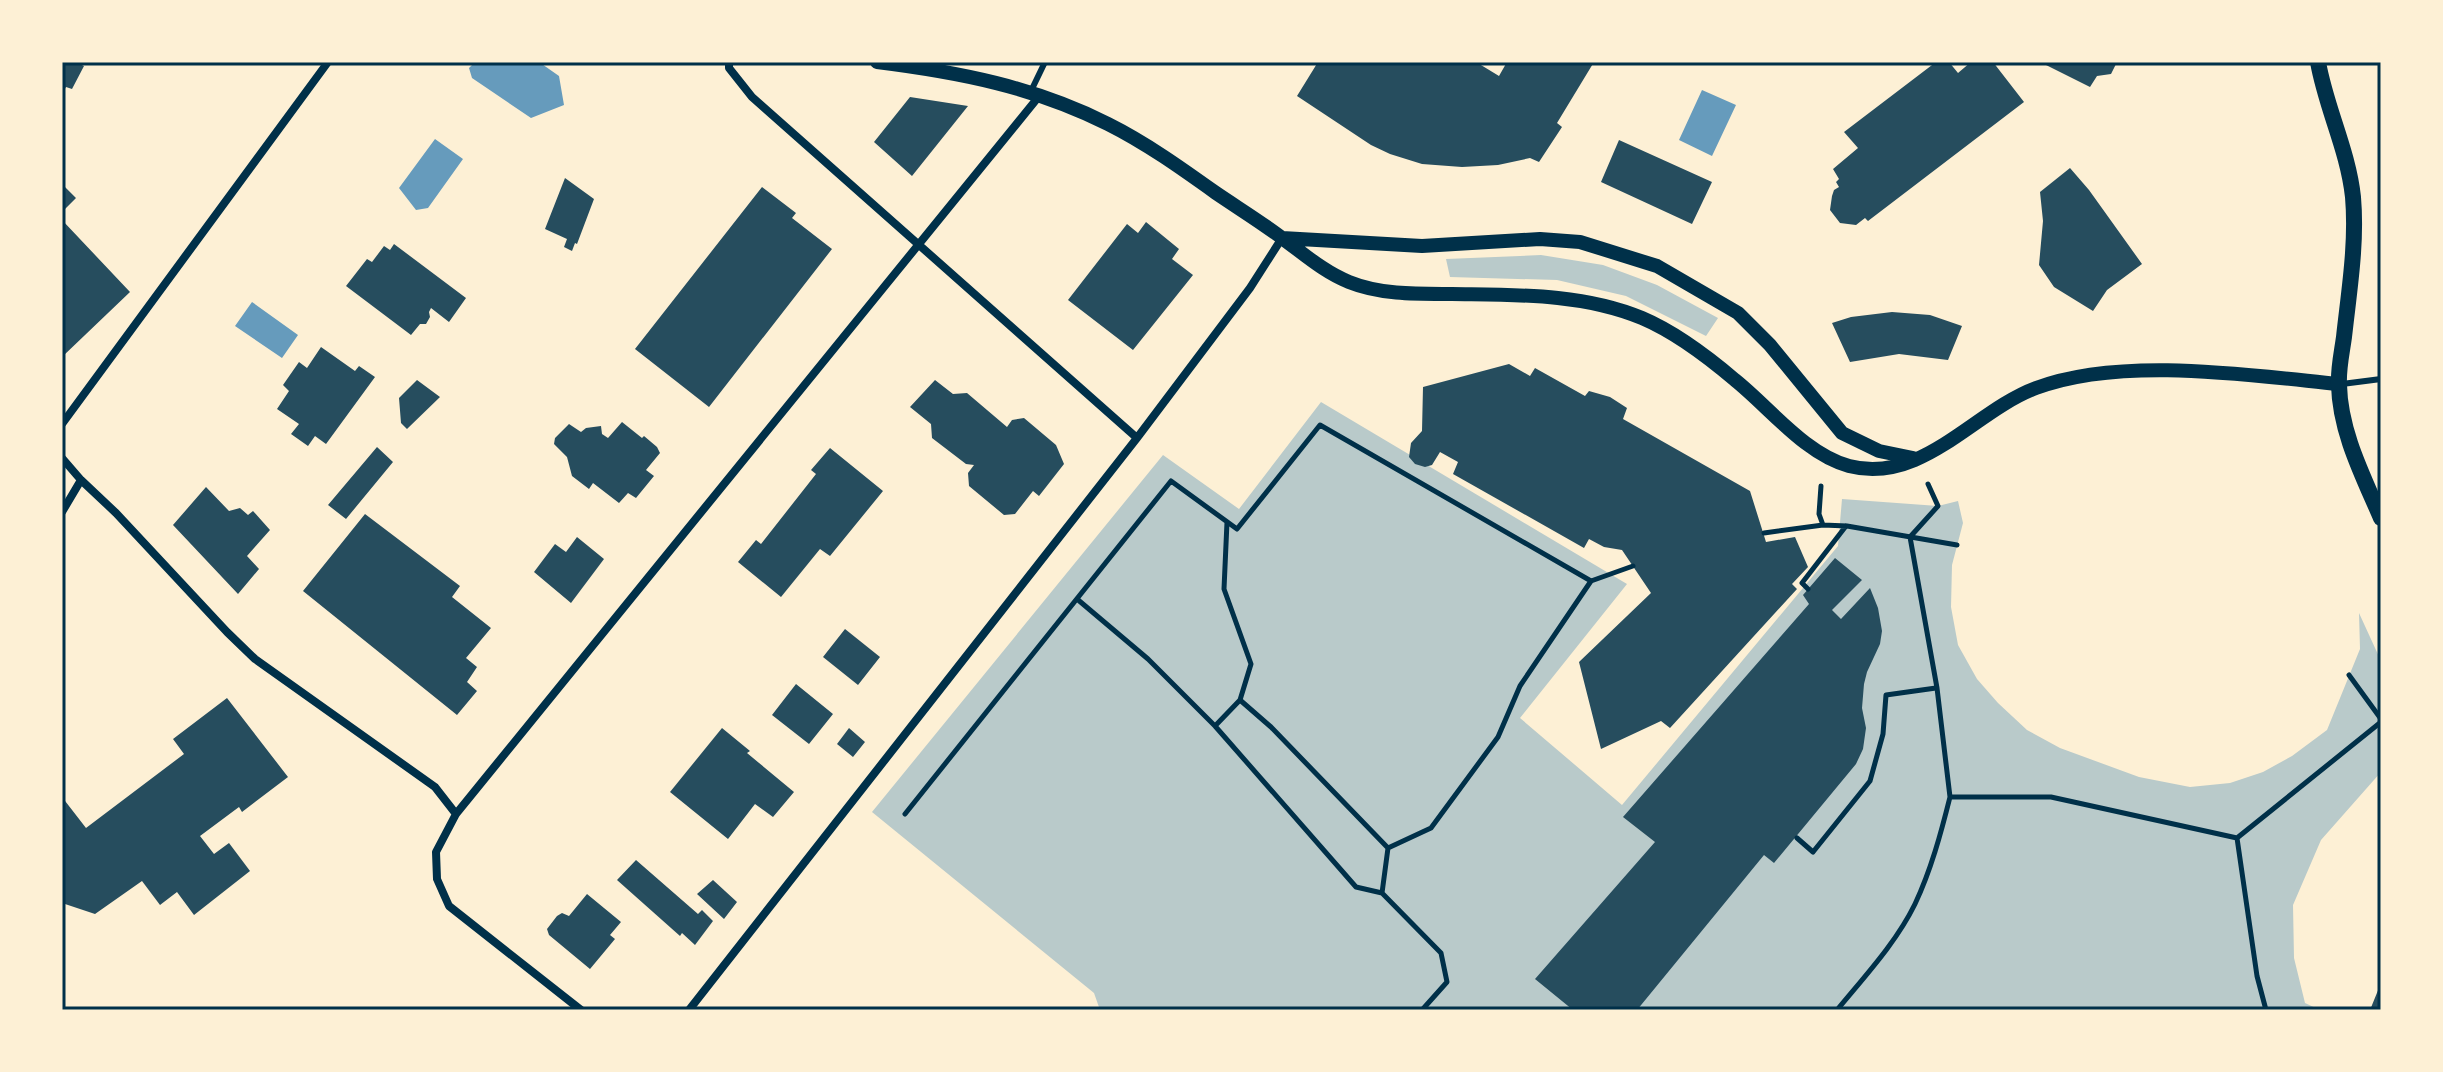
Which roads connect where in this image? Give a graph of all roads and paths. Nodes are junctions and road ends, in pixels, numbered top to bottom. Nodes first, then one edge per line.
1 (328, 62) edge
2 (729, 62) edge
3 (877, 62) edge
4 (1045, 62) edge
5 (2318, 62) edge
6 (1036, 93) junction
7 (1282, 238) junction
8 (919, 243) junction
9 (2381, 379) edge
10 (2338, 384) junction
11 (62, 424) edge
12 (1137, 438) junction
13 (1822, 457) junction
14 (62, 458) edge
15 (1916, 458) junction
16 (81, 480) junction
17 (62, 512) edge
18 (2381, 518) edge
19 (1227, 521) junction
20 (1823, 525) junction
21 (1847, 526) junction
22 (1764, 533) dead end
23 (1910, 537) junction
24 (1957, 545) dead end
25 (1633, 566) dead end
26 (1591, 581) junction
27 (1808, 589) dead end
28 (1077, 599) junction
29 (2349, 675) dead end
30 (1937, 688) junction
31 (1240, 700) junction
32 (2381, 721) edge
33 (1215, 726) junction
34 (1950, 797) junction
35 (456, 814) junction
36 (905, 814) dead end
37 (1797, 838) dead end
38 (2237, 838) junction
39 (1388, 848) junction
40 (1382, 893) junction
41 (581, 1010) edge
42 (689, 1010) edge
43 (1422, 1010) edge
44 (1837, 1010) edge
45 (2266, 1010) edge

1 - 11 street
2 - 8 street
3 - 6 street
4 - 6 lane
5 - 10 main road
6 - 7 street
6 - 8 street
7 - 12 street
7 - 13 street
7 - 15 street
8 - 12 street
8 - 35 street
9 - 10 lane
10 - 15 street
10 - 18 main road
12 - 42 street
13 - 15 street
13 - 20 path
14 - 16 street
15 - 23 path
16 - 17 street
16 - 35 street
19 - 26 path
19 - 28 path
19 - 31 path
20 - 21 path
20 - 22 path
21 - 23 path
21 - 27 path
23 - 24 path
23 - 30 path
25 - 26 path
26 - 39 path
28 - 33 path
28 - 36 path
29 - 32 path
30 - 34 path
30 - 37 path
31 - 33 path
31 - 39 path
32 - 38 path
33 - 40 path
34 - 38 path
34 - 44 path
35 - 41 street
38 - 45 path
39 - 40 path
40 - 43 path

